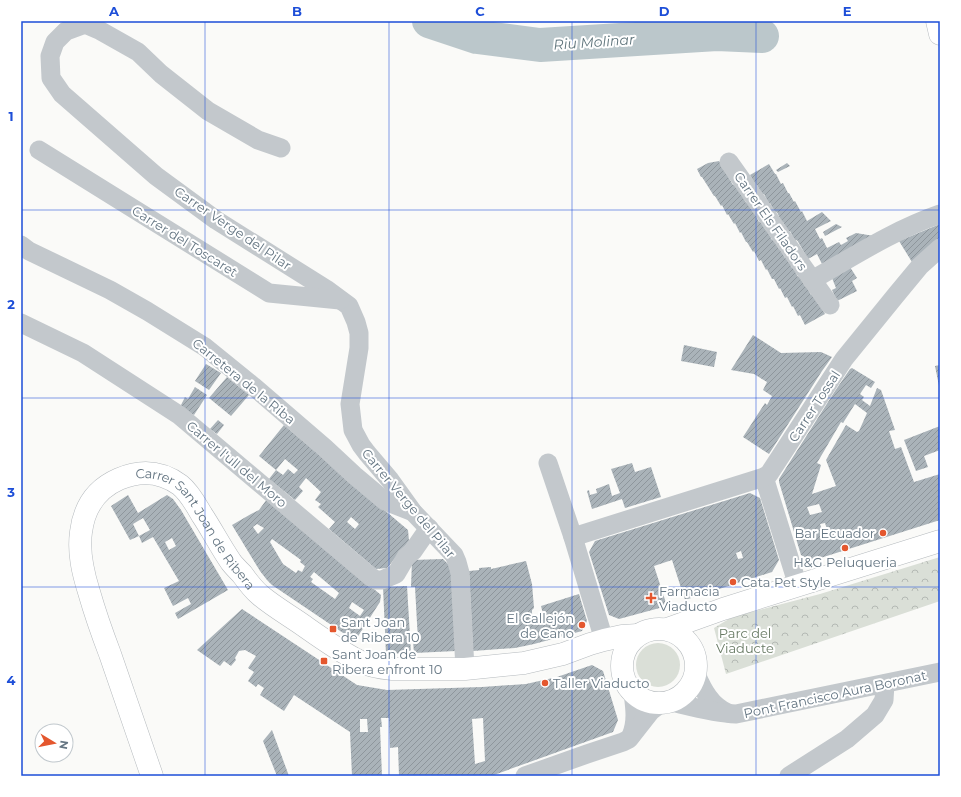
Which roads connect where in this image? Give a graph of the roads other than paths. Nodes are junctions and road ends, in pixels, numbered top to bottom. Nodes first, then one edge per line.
1 (937, 21) edge
2 (940, 34) edge
3 (281, 148) dead end
4 (39, 150) dead end
5 (730, 162) dead end
6 (940, 214) edge
7 (21, 245) edge
8 (940, 248) edge
9 (812, 280) junction
10 (342, 300) junction
11 (830, 305) dead end
12 (21, 323) edge
13 (548, 463) dead end
14 (764, 477) junction
15 (413, 512) junction
16 (430, 528) junction
17 (574, 537) junction
18 (940, 541) edge
19 (798, 586) junction
20 (723, 609) junction
21 (667, 629) junction
22 (638, 635) junction
23 (604, 640) junction
24 (692, 650) junction
25 (569, 652) junction
26 (621, 666) junction
27 (465, 668) junction
28 (940, 672) edge
29 (696, 674) junction
30 (885, 684) junction
31 (633, 693) junction
32 (666, 703) junction
33 (729, 714) junction
34 (629, 739) junction
35 (152, 776) edge
36 (526, 776) edge
37 (789, 776) edge

1 - 2 main road
3 - 10 street, Carrer Verge del Pilar
4 - 10 street, Carrer del Toscaret
5 - 9 street, Carrer Els Filadors
6 - 9 street, Carrer Els Filadors
7 - 15 street, Carretera de la Riba
8 - 14 street, Carrer Tossal
9 - 11 street, Carrer Els Filadors
10 - 15 street, Carrer Verge del Pilar
12 - 16 street, Carrer l'ull del Moro
13 - 17 street
14 - 17 street
14 - 19 street
15 - 16 street, Carrer Verge del Pilar
16 - 27 street, Carrer Verge del Pilar
17 - 23 street
18 - 19 main road
19 - 20 main road
20 - 21 main road
20 - 24 main road
21 - 22 main road
21 - 24 main road
22 - 23 main road, Carrer Sant Joan de Ribera
22 - 26 main road
23 - 25 main road, Carrer Sant Joan de Ribera
24 - 29 main road
25 - 26 main road, Carrer Sant Joan de Ribera
25 - 27 main road, Carrer Sant Joan de Ribera
26 - 31 main road
27 - 35 main road, Carrer Sant Joan de Ribera
28 - 30 street, Pont Francisco Aura Boronat
29 - 32 main road
29 - 33 street, Pont Francisco Aura Boronat
30 - 33 street, Pont Francisco Aura Boronat
30 - 37 street
31 - 32 main road
31 - 34 street
32 - 33 street, Pont Francisco Aura Boronat
32 - 34 street
34 - 36 street

